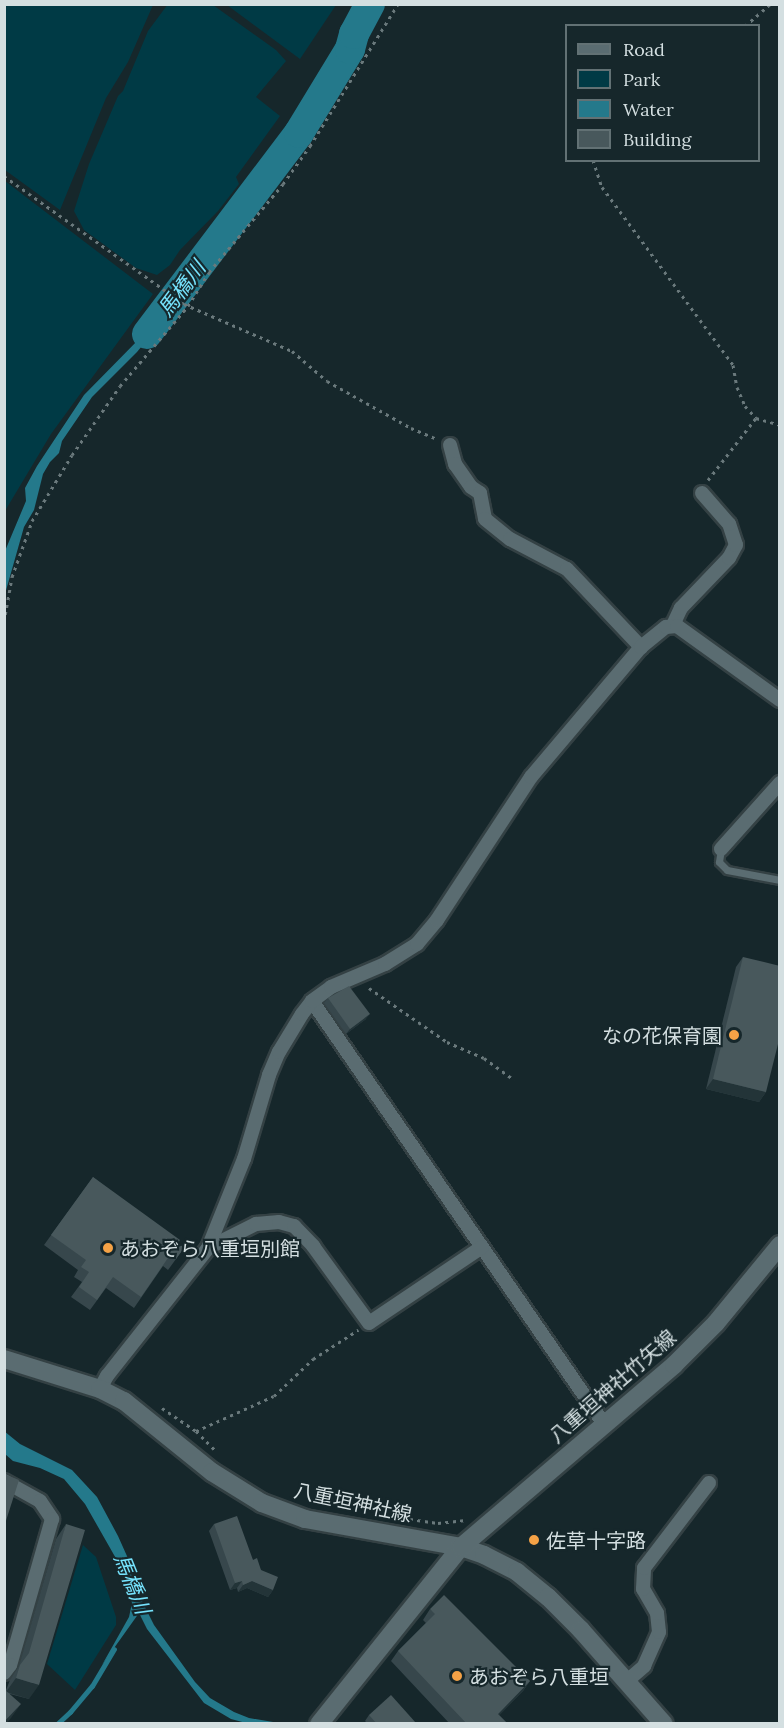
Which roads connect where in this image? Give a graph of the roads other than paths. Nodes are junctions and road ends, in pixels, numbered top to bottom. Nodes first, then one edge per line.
1 (450, 445) road end
2 (702, 493) road end
3 (673, 625) junction
4 (641, 647) junction
5 (780, 700) edge
6 (780, 783) edge
7 (721, 849) joint
8 (780, 880) edge
9 (312, 1001) junction
10 (780, 1245) edge
11 (482, 1247) junction
12 (208, 1248) junction
13 (4, 1359) edge
14 (100, 1389) junction
15 (604, 1424) junction
16 (4, 1481) edge
17 (709, 1483) dead end
18 (461, 1547) junction
19 (4, 1673) edge
20 (627, 1681) junction
21 (320, 1722) edge
22 (664, 1724) edge

1 - 4 street
2 - 3 street
3 - 4 street
3 - 5 street
4 - 9 street
6 - 7 street
7 - 8 lane
9 - 11 street
9 - 12 street
10 - 15 main road, 八重垣神社竹矢線
11 - 12 street
11 - 15 street
12 - 14 street
13 - 14 main road, 八重垣神社線
14 - 18 main road, 八重垣神社線
15 - 18 main road, 八重垣神社竹矢線
16 - 19 street
17 - 20 street
18 - 20 main road, 八重垣神社線
18 - 21 main road, 八重垣神社竹矢線
20 - 22 main road, 八重垣神社線

